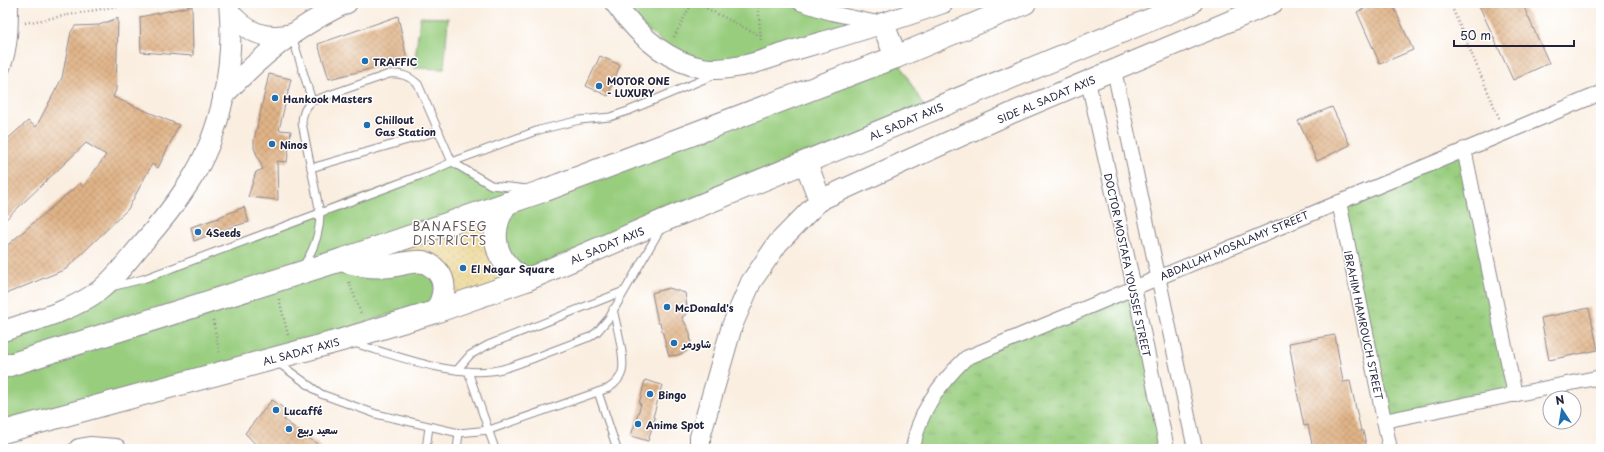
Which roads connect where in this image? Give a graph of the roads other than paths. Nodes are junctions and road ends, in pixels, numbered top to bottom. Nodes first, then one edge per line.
1 (10, 3) edge
2 (347, 3) edge
3 (800, 3) edge
4 (943, 3) edge
5 (1025, 3) edge
6 (1191, 3) edge
7 (1273, 3) edge
8 (614, 4) edge
9 (229, 8) edge
10 (883, 24) junction
11 (292, 34) junction
12 (896, 57) junction
13 (3, 68) edge
14 (729, 69) junction
15 (1114, 70) junction
16 (1088, 81) junction
17 (1601, 93) edge
18 (223, 96) junction
19 (312, 102) junction
20 (439, 131) junction
21 (1464, 150) junction
22 (452, 162) junction
23 (806, 163) junction
24 (311, 168) junction
25 (543, 191) junction
26 (820, 200) junction
27 (1339, 202) junction
28 (507, 203) junction
29 (320, 214) junction
30 (665, 220) junction
31 (341, 260) junction
32 (295, 275) junction
33 (1159, 277) junction
34 (526, 280) junction
35 (1134, 287) junction
36 (100, 289) junction
37 (624, 291) junction
38 (613, 309) junction
39 (436, 312) junction
40 (3, 332) edge
41 (342, 340) junction
42 (272, 359) junction
43 (3, 367) edge
44 (457, 370) junction
45 (468, 371) junction
46 (1601, 377) edge
47 (598, 392) junction
48 (1515, 394) junction
49 (1384, 421) junction
50 (429, 427) junction
51 (489, 430) junction
52 (3, 432) edge
53 (459, 433) junction
54 (114, 448) edge
55 (79, 449) edge
56 (426, 449) edge
57 (457, 449) edge
58 (496, 449) edge
59 (617, 449) edge
60 (700, 449) edge
61 (913, 449) edge
62 (1167, 449) edge
63 (1195, 449) edge
64 (1390, 449) edge

1 - 13 street
2 - 11 street
3 - 10 street
4 - 10 street
5 - 12 main road
6 - 23 main road, AL SADAT AXIS
7 - 15 street, SIDE AL SADAT AXIS
8 - 14 street
9 - 11 street
9 - 18 street
10 - 12 main road
10 - 14 street
11 - 18 street
11 - 19 lane
12 - 25 main road
14 - 22 lane
15 - 16 street, SIDE AL SADAT AXIS
15 - 33 street
16 - 26 street, SIDE AL SADAT AXIS
16 - 35 street, DOCTOR MOSTAFA YOUSSEF STREET
17 - 21 street, ABDALLAH MOSALAMY STREET
18 - 36 street
19 - 20 lane
19 - 24 lane
20 - 22 lane
20 - 24 lane
21 - 27 street, ABDALLAH MOSALAMY STREET
21 - 48 street
22 - 25 lane
22 - 29 lane
23 - 26 main road
23 - 30 main road, AL SADAT AXIS
24 - 29 lane
25 - 28 main road
26 - 60 street
27 - 33 street, ABDALLAH MOSALAMY STREET
27 - 49 street, IBRAHIM HAMROUCH STREET
28 - 31 main road
28 - 34 main road
29 - 32 lane
29 - 36 lane
30 - 34 main road, AL SADAT AXIS
30 - 37 lane
31 - 32 main road
31 - 39 main road
32 - 43 main road
33 - 35 street, ABDALLAH MOSALAMY STREET
33 - 63 street
34 - 39 main road, AL SADAT AXIS
35 - 61 street, ABDALLAH MOSALAMY STREET
35 - 62 street, DOCTOR MOSTAFA YOUSSEF STREET
36 - 40 street
37 - 38 lane
37 - 44 lane
38 - 45 lane
38 - 47 lane
39 - 41 main road, AL SADAT AXIS
41 - 42 main road, AL SADAT AXIS
41 - 44 lane
42 - 50 lane
42 - 52 main road, AL SADAT AXIS
44 - 45 lane
45 - 51 lane
46 - 48 street
47 - 51 lane
47 - 59 lane
48 - 49 street
49 - 64 street, IBRAHIM HAMROUCH STREET
50 - 53 lane
50 - 56 lane
51 - 53 lane
51 - 58 lane
53 - 57 lane
54 - 55 street

